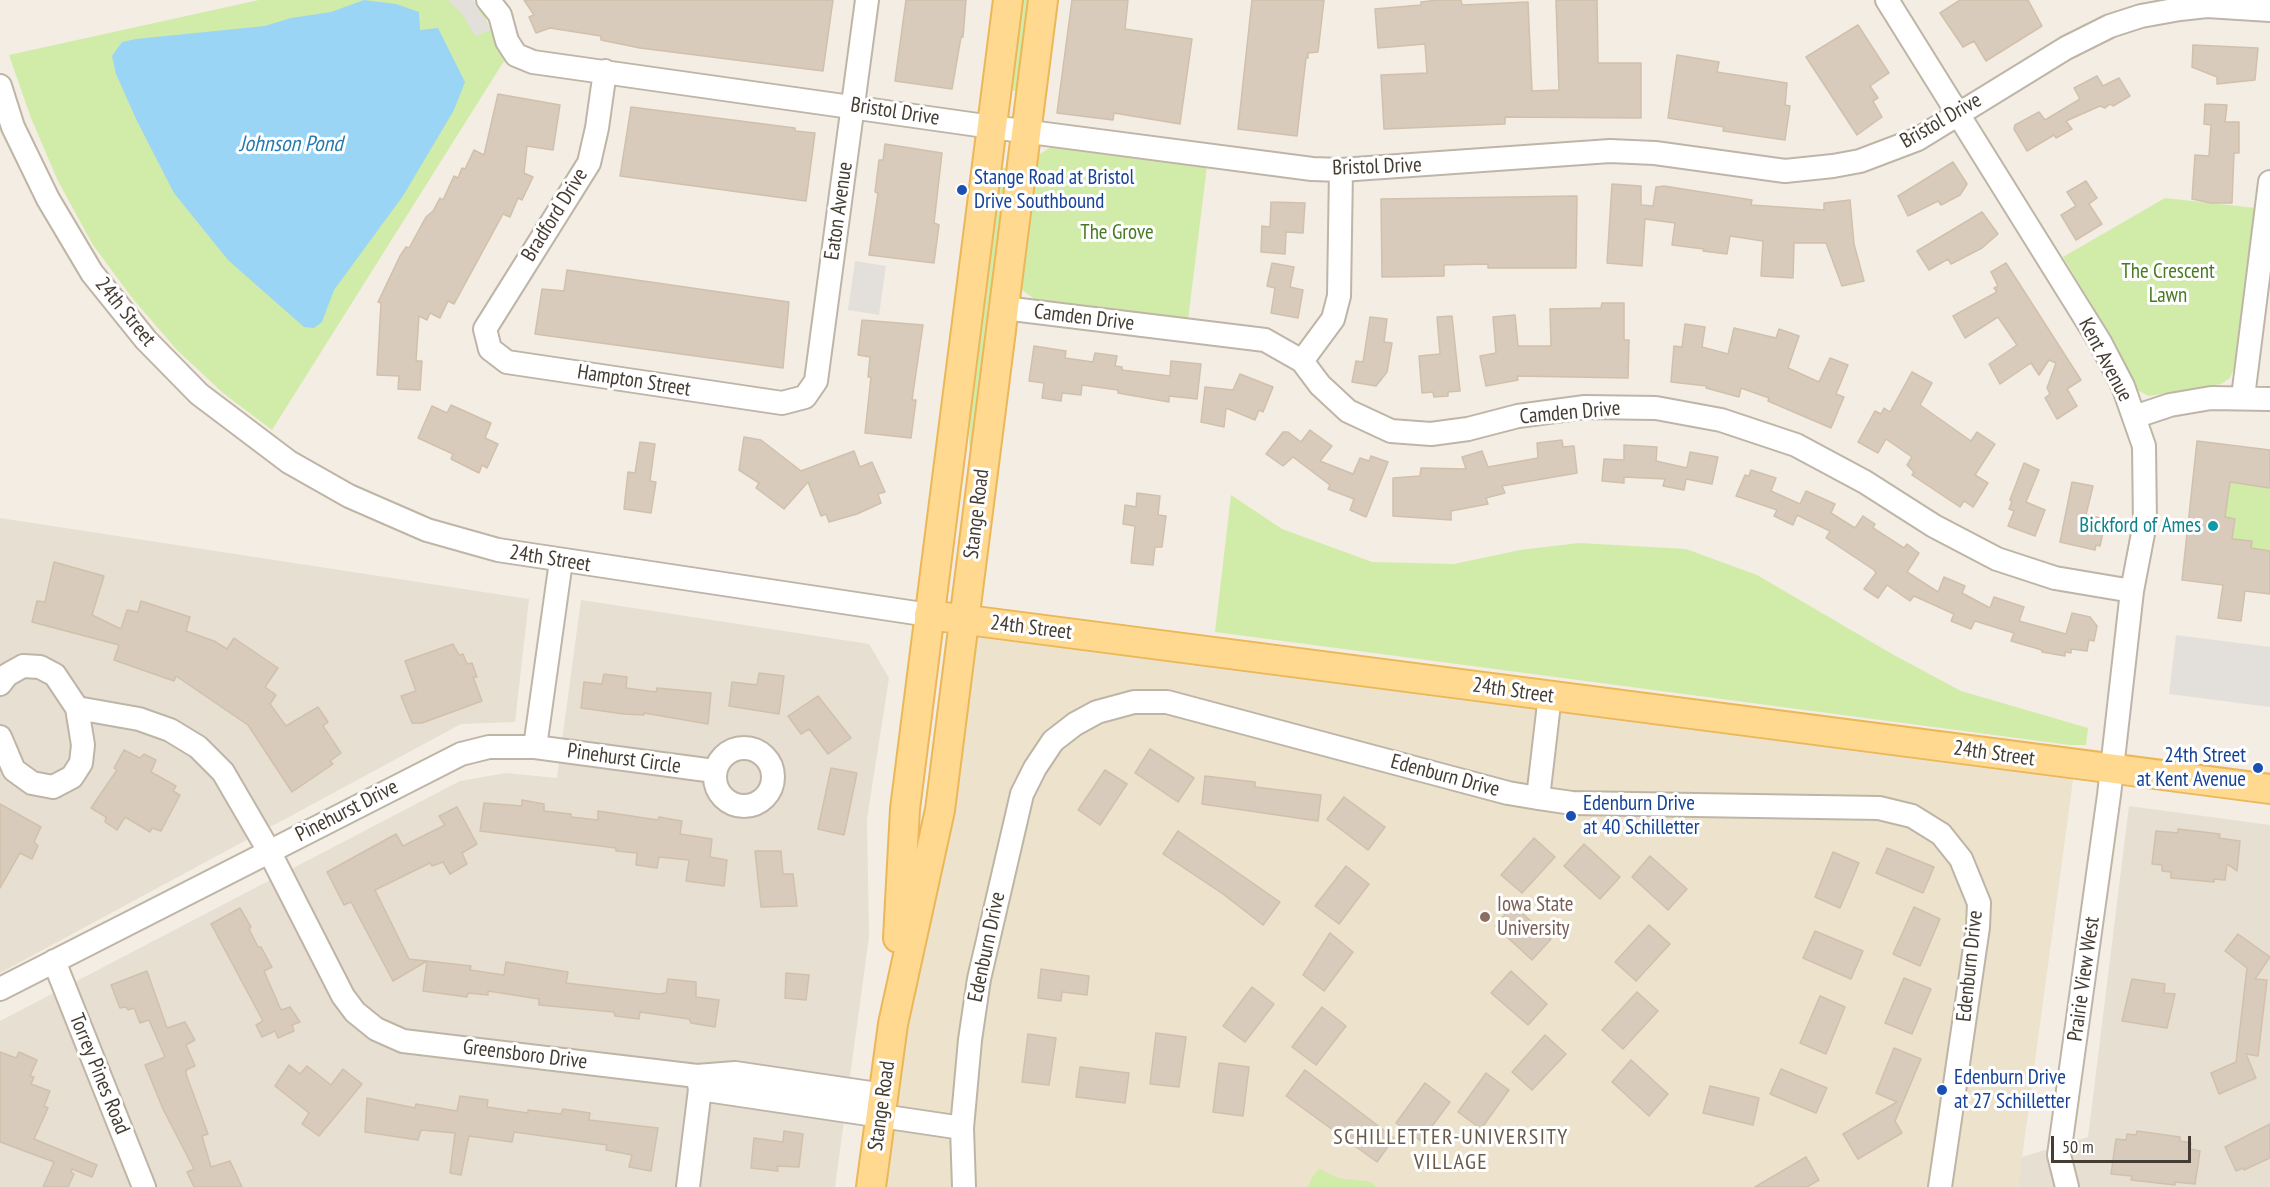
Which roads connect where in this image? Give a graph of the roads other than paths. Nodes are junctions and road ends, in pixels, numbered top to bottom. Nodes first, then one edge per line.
1 (488, 0) edge
2 (867, 0) edge
3 (1008, 0) edge
4 (1043, 0) edge
5 (1887, 0) edge
6 (2270, 10) edge
7 (605, 71) junction
8 (0, 86) edge
9 (854, 106) junction
10 (1959, 112) junction
11 (992, 127) junction
12 (1025, 131) junction
13 (1341, 170) junction
14 (2270, 182) edge
15 (1004, 308) junction
16 (490, 350) joint
17 (1302, 361) junction
18 (2243, 397) junction
19 (2270, 399) edge
20 (782, 403) joint
21 (2134, 417) junction
22 (561, 561) junction
23 (2132, 591) junction
24 (929, 615) junction
25 (964, 619) junction
26 (0, 684) edge
27 (1550, 695) junction
28 (77, 708) junction
29 (0, 737) edge
30 (535, 747) junction
31 (2112, 770) junction
32 (714, 771) dead end
33 (2270, 789) edge
34 (1538, 798) junction
35 (269, 851) junction
36 (54, 961) junction
37 (0, 989) edge
38 (893, 1024) junction
39 (699, 1083) junction
40 (882, 1106) junction
41 (962, 1128) junction
42 (144, 1187) edge
43 (688, 1187) edge
44 (871, 1187) edge
45 (964, 1187) edge
46 (1940, 1187) edge
47 (2067, 1187) edge

1 - 7 street, Bristol Drive
2 - 9 street, Eaton Avenue
3 - 11 main road, Stange Road
4 - 12 main road, Stange Road
5 - 10 street, Kent Avenue
6 - 10 street, Bristol Drive
7 - 9 street, Bristol Drive
7 - 16 street, Bradford Drive
8 - 22 street, 24th Street
9 - 11 street, Bristol Drive
9 - 20 street, Eaton Avenue
10 - 13 street, Bristol Drive
10 - 21 street, Kent Avenue
11 - 12 street, Bristol Drive
11 - 24 main road, Stange Road
12 - 13 street, Bristol Drive
12 - 15 main road, Stange Road
13 - 17 street
14 - 18 street
15 - 17 street, Camden Drive
15 - 25 main road, Stange Road
16 - 20 street, Hampton Street
17 - 23 street, Camden Drive
18 - 19 street
18 - 21 street
21 - 23 street, Kent Avenue
22 - 24 street, 24th Street
22 - 30 street
23 - 31 street, Kent Avenue
24 - 25 main road, 24th Street
24 - 38 main road, Stange Road
25 - 27 main road, 24th Street
25 - 38 main road, Stange Road
26 - 28 street
27 - 31 main road, 24th Street
27 - 34 street
28 - 29 street
28 - 35 street, Greensboro Drive
30 - 32 street, Pinehurst Circle
30 - 35 street, Pinehurst Drive
31 - 33 main road, 24th Street
31 - 47 street, Prairie View West
34 - 41 street, Edenburn Drive
34 - 46 street, Edenburn Drive
35 - 36 street, Pinehurst Drive
35 - 39 street, Greensboro Drive
36 - 37 street, Pinehurst Drive
36 - 42 street, Torrey Pines Road
38 - 40 main road, Stange Road
39 - 40 street, Greensboro Drive
39 - 43 street
40 - 41 street, Greensboro Drive
40 - 44 main road, Stange Road
41 - 45 street, Edenburn Drive

